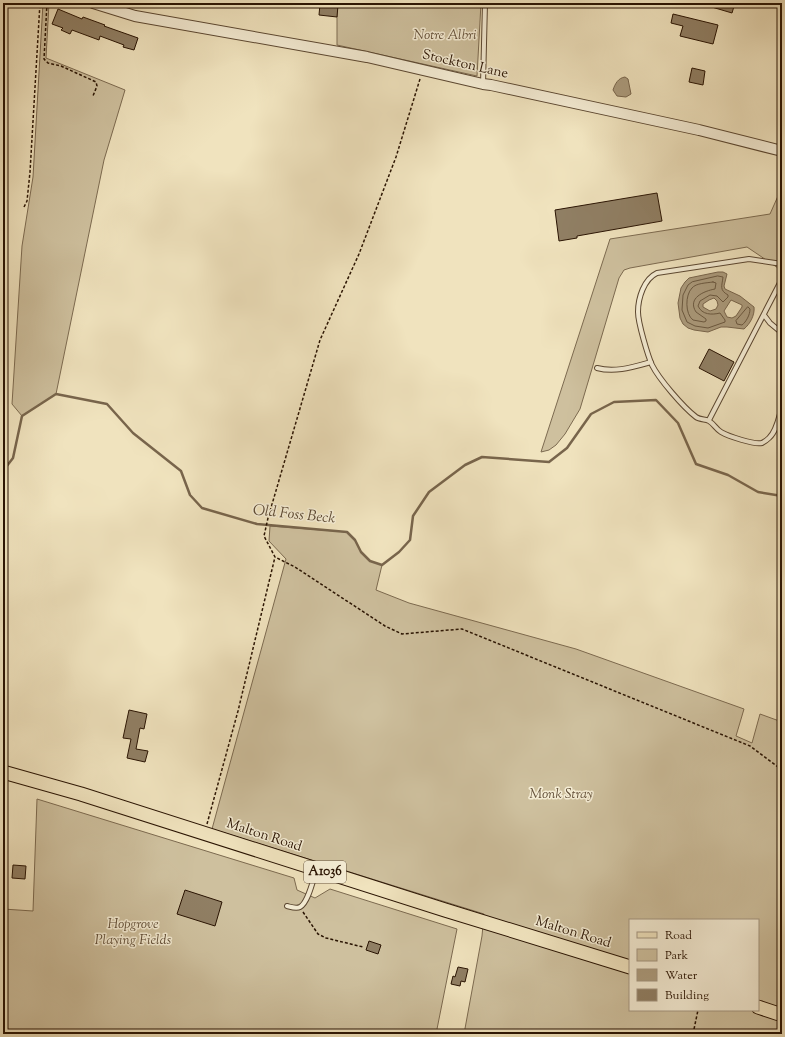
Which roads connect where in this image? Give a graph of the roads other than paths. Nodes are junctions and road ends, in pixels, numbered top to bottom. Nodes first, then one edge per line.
1 (93, 3) edge
2 (485, 3) edge
3 (483, 84) junction
4 (782, 151) edge
5 (782, 264) edge
6 (782, 279) edge
7 (764, 315) junction
8 (782, 334) edge
9 (651, 362) junction
10 (597, 368) dead end
11 (782, 407) edge
12 (708, 420) junction
13 (3, 772) edge
14 (316, 869) junction
15 (287, 906) dead end
16 (629, 968) edge
17 (759, 1007) edge
18 (782, 1015) edge

1 - 3 street, Stockton Lane
2 - 3 lane
3 - 4 street, Stockton Lane
5 - 9 lane
6 - 7 lane
7 - 8 lane
7 - 12 lane
9 - 10 lane
9 - 12 lane
11 - 12 lane
13 - 14 main road, Malton Road / A1036
14 - 15 lane
14 - 16 main road, Malton Road / A1036
17 - 18 main road

